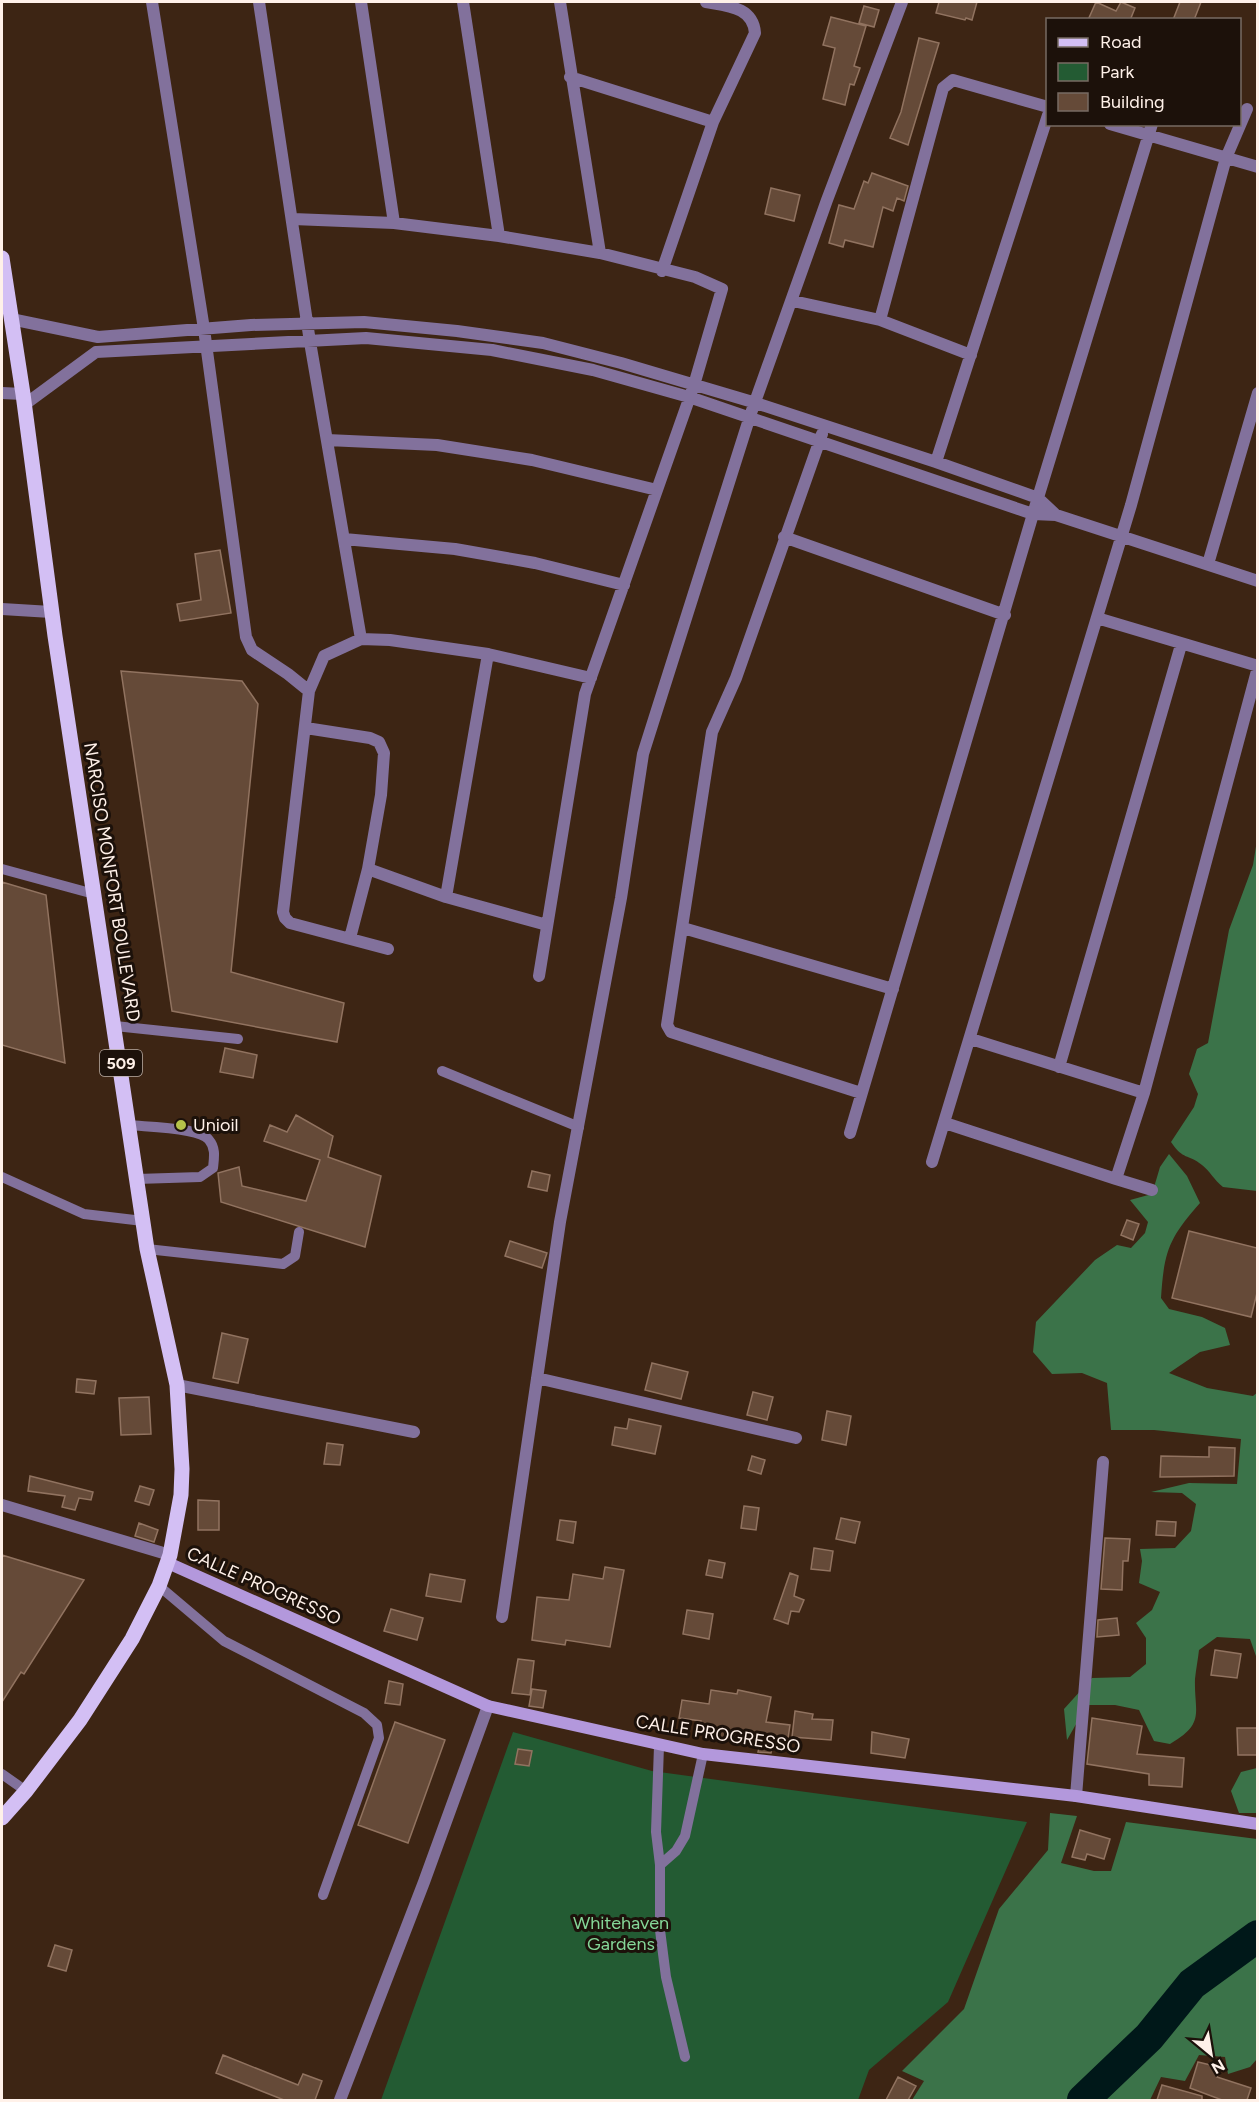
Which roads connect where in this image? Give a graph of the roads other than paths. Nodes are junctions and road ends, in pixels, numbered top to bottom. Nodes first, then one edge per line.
1 (152, 2) edge
2 (259, 2) edge
3 (361, 2) edge
4 (463, 2) edge
5 (560, 2) edge
6 (706, 2) edge
7 (902, 2) edge
8 (570, 77) junction
9 (1046, 107) edge
10 (1247, 109) dead end
11 (1046, 119) edge
12 (713, 122) junction
13 (1241, 123) edge
14 (1123, 126) edge
15 (1240, 126) edge
16 (1150, 130) edge
17 (1226, 158) junction
18 (1257, 167) edge
19 (293, 219) junction
20 (394, 223) junction
21 (498, 236) junction
22 (600, 253) junction
23 (2, 258) edge
24 (662, 271) junction
25 (793, 301) junction
26 (11, 319) junction
27 (880, 320) junction
28 (308, 323) junction
29 (204, 329) junction
30 (92, 336) junction
31 (310, 342) junction
32 (206, 347) junction
33 (96, 352) junction
34 (971, 355) junction
35 (692, 391) junction
36 (2, 393) edge
37 (1257, 393) edge
38 (24, 399) junction
39 (756, 403) junction
40 (750, 416) junction
41 (825, 427) junction
42 (327, 440) junction
43 (820, 440) junction
44 (936, 462) junction
45 (657, 490) junction
46 (1038, 498) junction
47 (1033, 514) junction
48 (1056, 515) junction
49 (1121, 536) junction
50 (784, 537) junction
51 (344, 539) junction
52 (1208, 564) junction
53 (1257, 581) edge
54 (624, 585) junction
55 (2, 609) edge
56 (51, 612) junction
57 (1005, 615) junction
58 (1097, 618) junction
59 (361, 639) junction
60 (1181, 645) junction
61 (488, 654) junction
62 (1257, 667) edge
63 (591, 678) junction
64 (309, 691) junction
65 (306, 728) junction
66 (2, 869) edge
67 (368, 869) junction
68 (94, 894) junction
69 (446, 897) junction
70 (547, 926) junction
71 (683, 928) junction
72 (350, 938) junction
73 (388, 949) dead end
74 (539, 976) dead end
75 (893, 989) junction
76 (115, 1026) junction
77 (238, 1039) dead end
78 (971, 1039) junction
79 (1059, 1067) junction
80 (442, 1071) dead end
81 (861, 1093) junction
82 (1143, 1093) junction
83 (945, 1123) junction
84 (129, 1125) junction
85 (579, 1127) junction
86 (850, 1133) dead end
87 (932, 1162) dead end
88 (2, 1178) edge
89 (137, 1179) junction
90 (1116, 1179) junction
91 (1152, 1190) dead end
92 (143, 1221) junction
93 (298, 1232) dead end
94 (147, 1249) junction
95 (537, 1378) junction
96 (177, 1385) junction
97 (414, 1432) dead end
98 (796, 1438) dead end
99 (1103, 1462) dead end
100 (2, 1504) edge
101 (169, 1559) junction
102 (159, 1586) junction
103 (502, 1617) dead end
104 (488, 1706) junction
105 (659, 1746) junction
106 (703, 1754) junction
107 (2, 1774) edge
108 (26, 1791) junction
109 (1076, 1796) junction
110 (2, 1818) edge
111 (1257, 1824) edge
112 (660, 1866) junction
113 (323, 1895) dead end
114 (685, 2057) dead end
115 (340, 2100) edge

1 - 29 street
2 - 19 street
3 - 20 street
4 - 21 street
5 - 8 street
6 - 12 street
7 - 25 street
8 - 12 street
8 - 22 street
9 - 27 street
10 - 13 street
11 - 34 street
12 - 24 street
14 - 16 street
15 - 17 street
16 - 17 street
16 - 46 street
17 - 18 street
17 - 49 street
19 - 20 street
19 - 28 street
20 - 21 street
21 - 22 street
22 - 24 street
23 - 26 main road, NARCISO MONFORT BOULEVARD / 509
24 - 35 street
25 - 27 street
25 - 39 street
26 - 30 street
26 - 38 main road, NARCISO MONFORT BOULEVARD / 509
27 - 34 street
28 - 29 street
28 - 31 street
28 - 35 street
29 - 30 street
29 - 32 street
30 - 33 street
31 - 32 street
31 - 35 street
31 - 42 street
32 - 33 street
32 - 64 street
33 - 38 street
34 - 44 street
35 - 39 street
35 - 40 street
35 - 45 street
36 - 38 street
37 - 52 street
38 - 56 main road, NARCISO MONFORT BOULEVARD / 509
39 - 40 street
39 - 41 street
40 - 43 street
40 - 85 street
41 - 43 street
41 - 44 street
42 - 45 street
42 - 51 street
43 - 47 street
43 - 50 street
44 - 46 street
45 - 54 street
46 - 47 street
46 - 48 street
47 - 48 street
47 - 57 street
48 - 49 street
49 - 52 street
49 - 58 street
50 - 57 street
50 - 71 street
51 - 54 street
51 - 59 street
52 - 53 street
54 - 63 street
55 - 56 street
56 - 68 main road, NARCISO MONFORT BOULEVARD / 509
57 - 75 street
58 - 60 street
58 - 78 street
59 - 61 street
59 - 64 street
60 - 62 street
60 - 79 street
61 - 63 street
61 - 69 street
62 - 82 street
63 - 70 street
64 - 65 street
65 - 67 street
65 - 72 street
66 - 68 lane
67 - 69 street
67 - 72 street
68 - 76 main road, NARCISO MONFORT BOULEVARD / 509
69 - 70 street
70 - 74 street
71 - 75 street
71 - 81 street
72 - 73 street
75 - 81 street
76 - 77 lane
76 - 84 main road, NARCISO MONFORT BOULEVARD / 509
78 - 79 street
78 - 83 street
79 - 82 street
80 - 85 lane
81 - 86 street
82 - 90 street
83 - 87 street
83 - 90 street
84 - 89 main road, NARCISO MONFORT BOULEVARD / 509
84 - 89 lane
85 - 95 street
88 - 92 lane
89 - 92 main road, NARCISO MONFORT BOULEVARD / 509
90 - 91 street
92 - 94 main road, NARCISO MONFORT BOULEVARD / 509
93 - 94 lane
94 - 96 main road, NARCISO MONFORT BOULEVARD / 509
95 - 98 street
95 - 103 street
96 - 97 street
96 - 101 main road, NARCISO MONFORT BOULEVARD / 509
99 - 109 street
100 - 101 street, CALLE PROGRESSO
101 - 102 main road, NARCISO MONFORT BOULEVARD / 509
101 - 104 main road, CALLE PROGRESSO
102 - 108 main road, NARCISO MONFORT BOULEVARD / 509
102 - 113 lane
104 - 105 main road, CALLE PROGRESSO
104 - 115 street
105 - 106 main road, CALLE PROGRESSO
105 - 112 lane
106 - 109 main road, CALLE PROGRESSO
106 - 112 lane
107 - 108 lane
108 - 110 main road, NARCISO MONFORT BOULEVARD / 509
109 - 111 main road, CALLE PROGRESSO
112 - 114 lane

